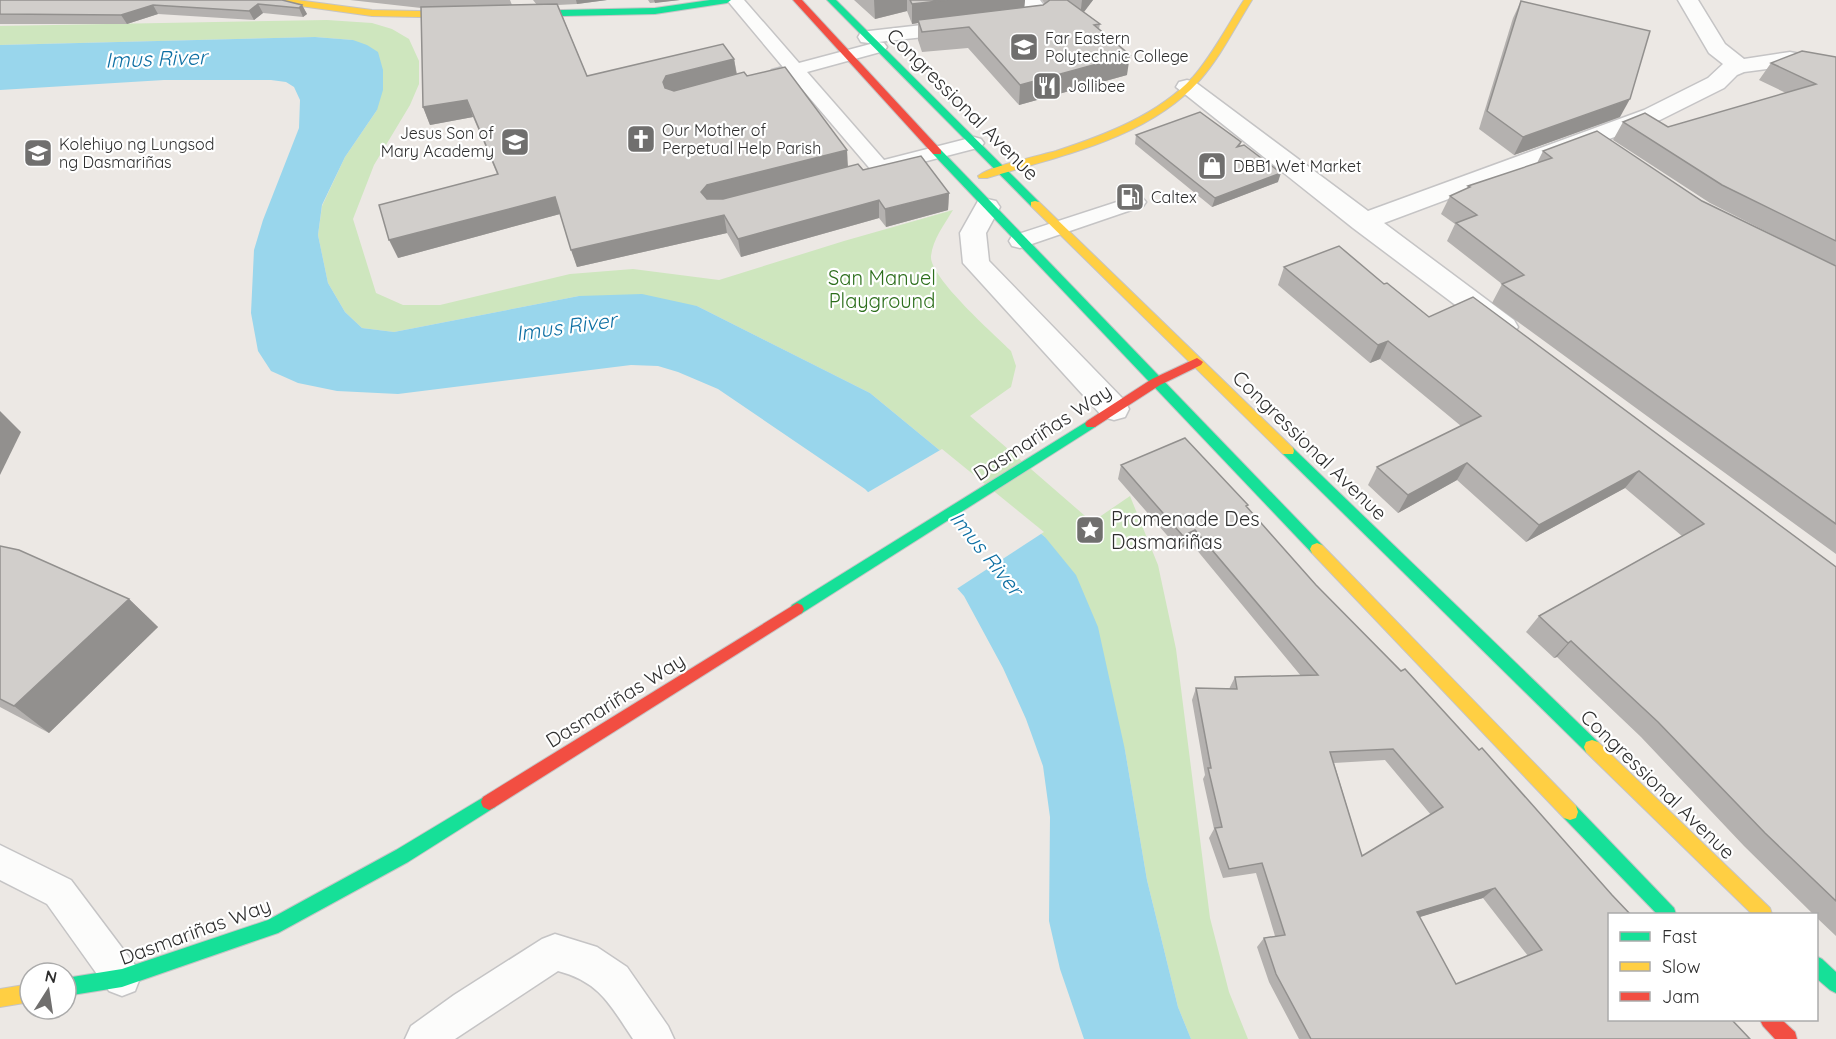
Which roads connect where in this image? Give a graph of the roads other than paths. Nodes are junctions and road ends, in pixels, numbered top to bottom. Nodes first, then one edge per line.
1 (279, 0) edge
2 (727, 0) edge
3 (735, 0) edge
4 (797, 0) edge
5 (831, 0) edge
6 (1029, 0) edge
7 (1248, 0) edge
8 (1688, 0) edge
9 (519, 10) edge
10 (482, 15) edge
11 (873, 42) junction
12 (848, 55) junction
13 (1739, 66) junction
14 (1836, 68) edge
15 (793, 70) junction
16 (759, 79) edge
17 (1187, 87) junction
18 (974, 142) junction
19 (937, 152) junction
20 (879, 167) junction
21 (1001, 170) junction
22 (856, 173) edge
23 (964, 182) junction
24 (1132, 198) dead end
25 (987, 207) junction
26 (1362, 222) junction
27 (1060, 229) junction
28 (1020, 241) junction
29 (1523, 342) edge
30 (1197, 362) junction
31 (1156, 382) junction
32 (1114, 409) junction
33 (0, 862) edge
34 (1666, 913) edge
35 (1762, 913) edge
36 (1818, 967) edge
37 (122, 978) junction
38 (1836, 984) edge
39 (78, 985) edge
40 (18, 995) edge
41 (0, 998) edge
42 (1770, 1021) edge
43 (424, 1039) edge
44 (655, 1039) edge
45 (1788, 1039) edge

1 - 10 main road
2 - 9 main road
3 - 15 lane
4 - 12 main road
5 - 11 main road, Congressional Avenue
6 - 11 street
7 - 17 main road
8 - 13 street
11 - 12 lane
11 - 18 main road, Congressional Avenue
12 - 15 lane
12 - 19 main road
13 - 14 street
13 - 26 street
15 - 16 lane
15 - 20 lane
17 - 21 main road
17 - 26 street
18 - 19 lane
18 - 21 main road, Congressional Avenue
19 - 20 lane
19 - 23 main road
20 - 22 lane
21 - 23 main road
21 - 27 main road, Congressional Avenue
23 - 25 main road
24 - 27 lane
25 - 28 main road
25 - 32 street
26 - 29 street
27 - 28 lane
27 - 30 main road, Congressional Avenue
28 - 31 main road
30 - 31 main road, Dasmariñas Way
30 - 35 main road, Congressional Avenue
31 - 32 main road, Dasmariñas Way
31 - 34 main road
32 - 37 main road, Dasmariñas Way
33 - 37 lane
36 - 38 main road
37 - 39 main road, Dasmariñas Way
40 - 41 main road
42 - 45 main road
43 - 44 lane

